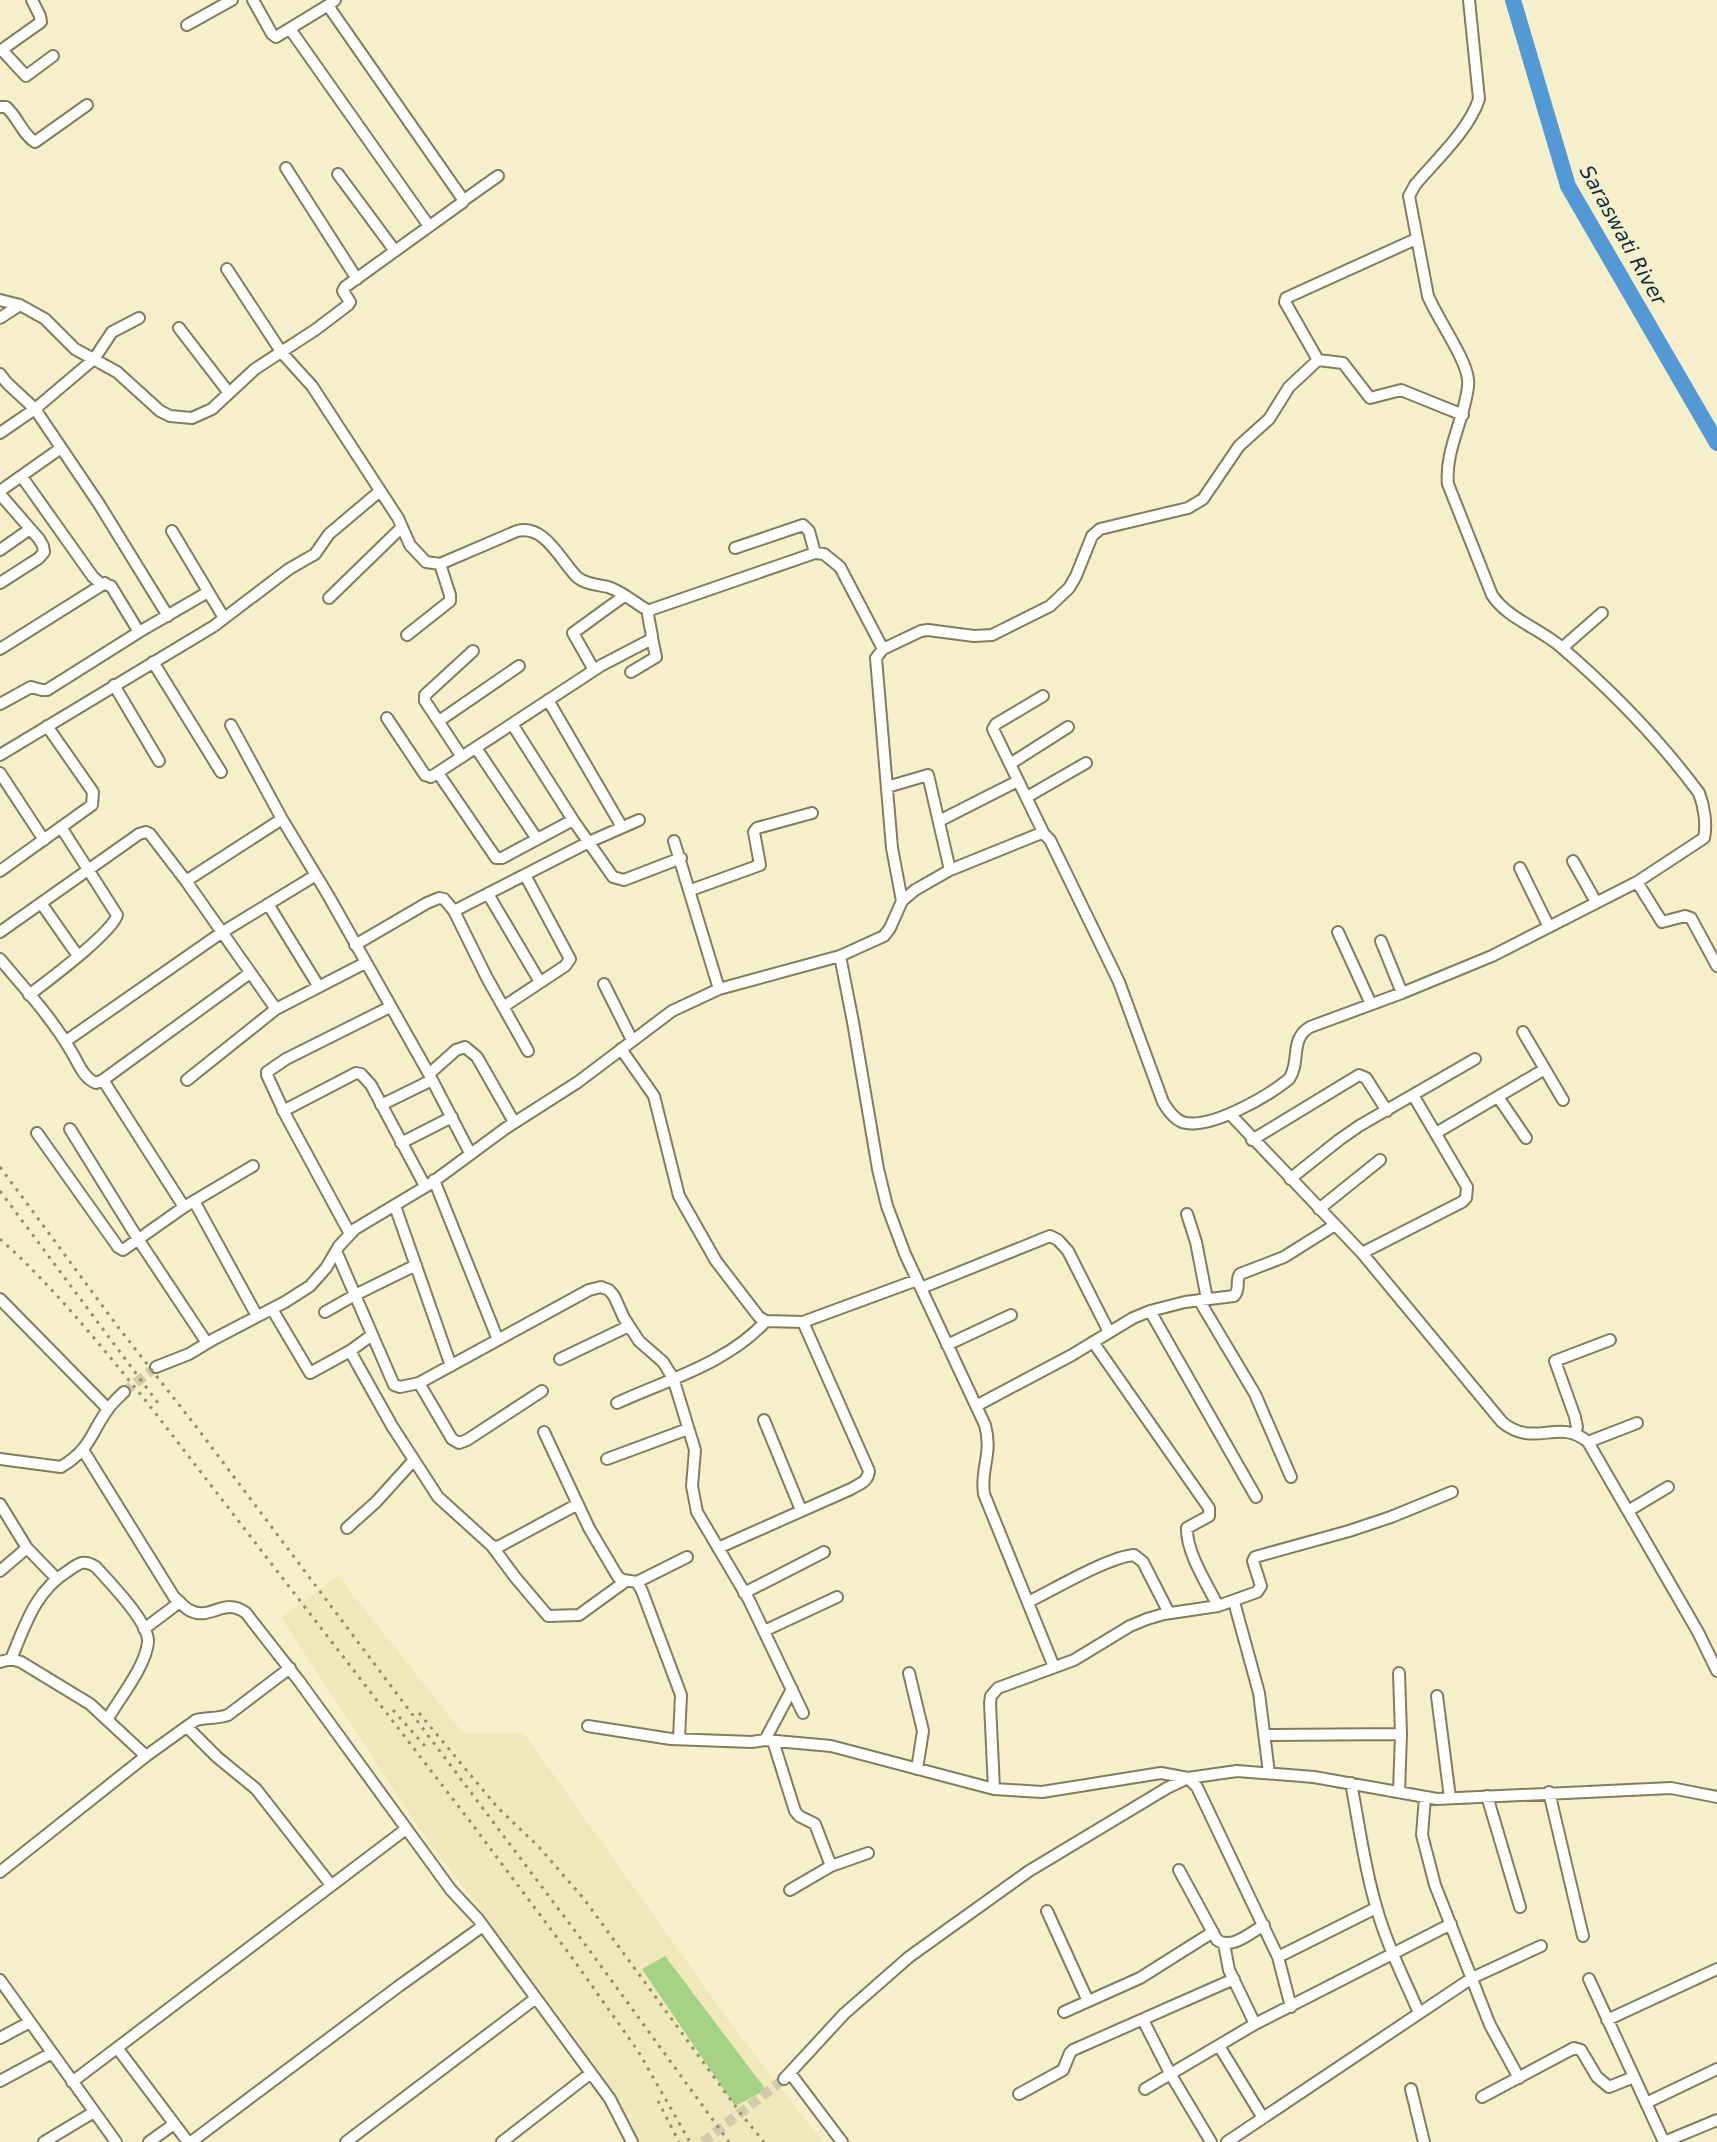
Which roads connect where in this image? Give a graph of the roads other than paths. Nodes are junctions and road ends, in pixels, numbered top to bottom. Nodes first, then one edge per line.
1 (32, 0) edge
2 (232, 0) edge
3 (253, 0) edge
4 (1469, 0) edge
5 (332, 2) edge
6 (187, 25) dead end
7 (290, 29) junction
8 (1, 51) edge
9 (53, 56) dead end
10 (87, 105) dead end
11 (0, 107) edge
12 (286, 168) dead end
13 (338, 174) dead end
14 (498, 176) dead end
15 (464, 200) junction
16 (429, 226) junction
17 (1416, 239) junction
18 (395, 251) junction
19 (227, 269) dead end
20 (357, 279) junction
21 (0, 300) edge
22 (20, 305) junction
23 (0, 318) edge
24 (139, 318) dead end
25 (179, 328) dead end
26 (282, 352) junction
27 (94, 359) junction
28 (1318, 360) junction
29 (0, 374) edge
30 (229, 393) junction
31 (35, 409) junction
32 (1463, 415) junction
33 (0, 433) edge
34 (61, 448) junction
35 (22, 477) junction
36 (380, 491) junction
37 (0, 492) edge
38 (402, 527) junction
39 (30, 529) junction
40 (172, 531) dead end
41 (735, 548) dead end
42 (0, 550) edge
43 (815, 554) junction
44 (440, 564) junction
45 (0, 583) edge
46 (105, 583) junction
47 (208, 592) junction
48 (624, 596) junction
49 (329, 598) dead end
50 (649, 611) junction
51 (1602, 614) dead end
52 (168, 616) junction
53 (224, 618) junction
54 (139, 632) junction
55 (406, 635) dead end
56 (652, 638) junction
57 (1562, 648) junction
58 (0, 649) edge
59 (883, 649) junction
60 (473, 651) dead end
61 (153, 662) junction
62 (519, 666) dead end
63 (594, 670) junction
64 (631, 672) dead end
65 (114, 685) junction
66 (1042, 696) dead end
67 (548, 700) junction
68 (0, 704) edge
69 (387, 718) dead end
70 (438, 721) junction
71 (512, 724) junction
72 (231, 725) dead end
73 (47, 726) junction
74 (1068, 727) dead end
75 (476, 748) junction
76 (0, 754) edge
77 (462, 757) junction
78 (159, 761) dead end
79 (1086, 763) dead end
80 (1010, 764) junction
81 (221, 772) dead end
82 (0, 773) edge
83 (438, 773) junction
84 (1018, 781) junction
85 (886, 786) junction
86 (1028, 797) junction
87 (812, 813) dead end
88 (282, 819) junction
89 (573, 820) junction
90 (639, 820) dead end
91 (939, 821) junction
92 (62, 827) junction
93 (622, 827) junction
94 (1044, 834) junction
95 (537, 839) junction
96 (44, 840) junction
97 (674, 841) dead end
98 (589, 842) junction
99 (681, 858) junction
100 (1574, 861) dead end
101 (1520, 868) dead end
102 (87, 870) junction
103 (950, 870) junction
104 (0, 871) edge
105 (525, 875) junction
106 (316, 876) junction
107 (186, 881) junction
108 (1637, 882) junction
109 (691, 890) junction
110 (488, 894) junction
111 (902, 901) junction
112 (1596, 902) junction
113 (41, 903) junction
114 (268, 904) junction
115 (454, 911) junction
116 (1549, 927) junction
117 (0, 932) edge
118 (1338, 932) dead end
119 (221, 933) junction
120 (1381, 941) dead end
121 (355, 945) junction
122 (78, 956) junction
123 (840, 956) junction
124 (0, 959) edge
125 (366, 963) junction
126 (1717, 966) edge
127 (250, 973) junction
128 (540, 982) junction
129 (604, 984) dead end
130 (319, 987) junction
131 (719, 989) junction
132 (1402, 993) junction
133 (28, 995) junction
134 (1371, 1004) junction
135 (390, 1006) junction
136 (503, 1007) junction
137 (276, 1009) junction
138 (1523, 1032) dead end
139 (632, 1040) junction
140 (66, 1041) junction
141 (621, 1049) junction
142 (528, 1051) dead end
143 (1475, 1059) dead end
144 (1545, 1069) junction
145 (431, 1077) junction
146 (103, 1080) junction
147 (187, 1080) dead end
148 (1413, 1095) junction
149 (1498, 1097) junction
150 (1563, 1100) dead end
151 (381, 1105) junction
152 (283, 1111) junction
153 (1387, 1112) junction
154 (1230, 1114) junction
155 (452, 1117) junction
156 (514, 1122) junction
157 (70, 1129) dead end
158 (37, 1132) dead end
159 (1437, 1133) junction
160 (1526, 1138) dead end
161 (1252, 1140) junction
162 (401, 1143) junction
163 (470, 1153) junction
164 (1380, 1160) dead end
165 (253, 1166) dead end
166 (1290, 1179) junction
167 (430, 1183) junction
168 (194, 1201) junction
169 (395, 1206) junction
170 (184, 1207) junction
171 (1319, 1209) junction
172 (1187, 1214) dead end
173 (1335, 1225) junction
174 (350, 1234) junction
175 (138, 1239) junction
176 (336, 1251) junction
177 (1362, 1253) junction
178 (416, 1265) junction
179 (919, 1284) junction
180 (355, 1295) junction
181 (0, 1299) edge
182 (1203, 1300) junction
183 (272, 1309) junction
184 (1150, 1311) junction
185 (325, 1312) dead end
186 (1011, 1315) dead end
187 (257, 1316) junction
188 (766, 1321) junction
189 (803, 1322) junction
190 (629, 1326) junction
191 (1109, 1332) junction
192 (372, 1335) junction
193 (498, 1340) junction
194 (1610, 1340) dead end
195 (1093, 1342) junction
196 (207, 1343) junction
197 (947, 1345) junction
198 (350, 1351) junction
199 (561, 1359) dead end
200 (451, 1366) junction
201 (156, 1367) tunnel mouth
202 (673, 1378) junction
203 (419, 1383) junction
204 (542, 1391) dead end
205 (124, 1392) tunnel mouth
206 (616, 1403) dead end
207 (976, 1406) junction
208 (108, 1408) junction
209 (764, 1420) dead end
210 (1637, 1423) dead end
211 (688, 1429) junction
212 (544, 1432) dead end
213 (1575, 1433) junction
214 (1588, 1442) junction
215 (83, 1450) junction
216 (0, 1459) edge
217 (607, 1459) dead end
218 (414, 1460) junction
219 (1291, 1477) dead end
220 (1668, 1487) dead end
221 (1452, 1492) dead end
222 (1256, 1497) dead end
223 (0, 1504) edge
224 (578, 1504) junction
225 (801, 1510) junction
226 (1628, 1511) junction
227 (347, 1528) dead end
228 (492, 1546) junction
229 (27, 1548) junction
230 (718, 1548) junction
231 (824, 1552) dead end
232 (687, 1557) dead end
233 (0, 1571) edge
234 (57, 1579) junction
235 (632, 1581) junction
236 (744, 1593) junction
237 (837, 1597) dead end
238 (180, 1602) junction
239 (1028, 1602) junction
240 (1234, 1602) junction
241 (1218, 1606) junction
242 (1169, 1613) junction
243 (144, 1629) junction
244 (764, 1631) junction
245 (11, 1659) junction
246 (0, 1662) edge
247 (1054, 1667) junction
248 (290, 1668) junction
249 (1717, 1671) edge
250 (909, 1673) dead end
251 (1399, 1673) dead end
252 (792, 1689) junction
253 (1437, 1696) dead end
254 (803, 1713) dead end
255 (107, 1720) junction
256 (588, 1726) dead end
257 (187, 1727) junction
258 (1401, 1734) junction
259 (1264, 1735) junction
260 (679, 1739) junction
261 (769, 1740) junction
262 (146, 1756) junction
263 (917, 1769) junction
264 (1269, 1773) junction
265 (1188, 1778) junction
266 (1351, 1784) junction
267 (994, 1788) junction
268 (1399, 1792) junction
269 (1549, 1792) junction
270 (1487, 1796) junction
271 (1425, 1797) junction
272 (1717, 1797) edge
273 (1450, 1798) junction
274 (406, 1829) junction
275 (868, 1853) dead end
276 (831, 1866) junction
277 (1179, 1870) dead end
278 (0, 1872) edge
279 (331, 1885) junction
280 (790, 1890) dead end
281 (1520, 1907) dead end
282 (1376, 1908) junction
283 (1047, 1911) dead end
284 (1451, 1924) junction
285 (1264, 1925) junction
286 (483, 1926) junction
287 (1213, 1932) junction
288 (1583, 1936) dead end
289 (1224, 1944) junction
290 (1540, 1946) dead end
291 (1393, 1954) junction
292 (1278, 1957) junction
293 (1717, 1969) edge
294 (1472, 1978) junction
295 (1234, 1979) junction
296 (1589, 1979) dead end
297 (0, 1981) edge
298 (536, 1998) junction
299 (1088, 2001) junction
300 (1291, 2007) junction
301 (1064, 2012) dead end
302 (1419, 2013) junction
303 (1143, 2020) junction
304 (1607, 2020) junction
305 (30, 2022) junction
306 (1255, 2024) junction
307 (0, 2038) edge
308 (1219, 2046) junction
309 (118, 2049) junction
310 (52, 2053) junction
311 (1717, 2070) edge
312 (591, 2073) junction
313 (1171, 2074) junction
314 (1634, 2077) junction
315 (1519, 2078) junction
316 (0, 2081) edge
317 (72, 2082) junction
318 (1145, 2088) dead end
319 (1411, 2089) dead end
320 (1019, 2094) dead end
321 (1482, 2097) dead end
322 (1646, 2103) junction
323 (94, 2112) junction
324 (1263, 2118) junction
325 (1717, 2120) edge
326 (174, 2124) junction
327 (44, 2142) edge
328 (116, 2142) edge
329 (149, 2142) edge
330 (190, 2142) edge
331 (346, 2142) edge
332 (502, 2142) edge
333 (632, 2142) edge
334 (842, 2142) edge
335 (1211, 2142) edge
336 (1227, 2142) edge
337 (1424, 2142) edge
338 (1664, 2142) edge

1 - 8 street
2 - 6 street
3 - 7 street
4 - 17 street
5 - 7 street
5 - 15 street
7 - 16 street
8 - 9 street
10 - 11 street
12 - 20 street
13 - 18 street
14 - 15 street
15 - 16 street
16 - 18 street
17 - 28 street
17 - 32 street
18 - 20 street
19 - 26 street
20 - 26 street
21 - 22 street
22 - 23 street
22 - 27 street
24 - 27 street
25 - 30 street
26 - 30 street
26 - 36 street
27 - 30 street
27 - 31 street
28 - 32 street
28 - 59 street
29 - 31 street
31 - 33 street
31 - 34 street
32 - 57 street
34 - 35 street
34 - 52 street
35 - 37 street
35 - 46 street
36 - 38 street
36 - 53 street
37 - 39 street
38 - 44 street
38 - 49 street
39 - 42 street
39 - 45 street
40 - 47 street
41 - 43 street
43 - 50 street
43 - 59 street
44 - 48 street
44 - 55 street
46 - 54 street
46 - 58 street
47 - 52 street
47 - 53 street
48 - 50 street
48 - 63 street
50 - 56 street
51 - 57 street
52 - 54 street
53 - 61 street
54 - 68 street
56 - 63 street
56 - 64 street
57 - 108 street
59 - 85 street
60 - 70 street
61 - 65 street
61 - 81 street
62 - 70 street
63 - 67 street
65 - 73 street
65 - 78 street
66 - 80 street
67 - 71 street
67 - 93 street
69 - 83 street
70 - 77 street
71 - 75 street
71 - 89 street
72 - 88 street
73 - 76 street
73 - 92 street
74 - 80 street
75 - 77 street
75 - 95 street
77 - 83 street
79 - 86 street
80 - 84 street
82 - 96 street
83 - 95 street
84 - 86 street
84 - 91 street
85 - 91 street
85 - 111 street
86 - 94 street
87 - 109 street
88 - 106 street
88 - 107 street
89 - 95 street
89 - 98 street
90 - 93 street
91 - 103 street
92 - 96 street
92 - 102 street
93 - 98 street
94 - 103 street
94 - 154 street
96 - 104 street
97 - 99 street
98 - 99 street
98 - 105 street
99 - 109 street
100 - 112 street
101 - 116 street
102 - 107 street
102 - 113 street
102 - 122 street
103 - 111 street
105 - 110 street
105 - 128 street
106 - 114 street
106 - 121 street
107 - 119 street
108 - 112 street
108 - 126 street
109 - 131 street
110 - 115 street
110 - 128 street
111 - 123 street
112 - 116 street
113 - 117 street
113 - 122 street
114 - 119 street
114 - 130 street
115 - 121 street
115 - 136 street
116 - 132 street
118 - 134 street
119 - 127 street
119 - 140 street
120 - 132 street
121 - 125 street
122 - 133 street
123 - 131 street
123 - 179 street
124 - 133 street
125 - 130 street
125 - 135 street
127 - 137 street
127 - 146 street
128 - 136 street
129 - 139 street
130 - 137 street
131 - 139 street
132 - 134 street
133 - 140 street
134 - 154 street
135 - 145 street
135 - 152 street
136 - 142 street
137 - 147 street
138 - 144 street
139 - 141 street
140 - 146 street
141 - 156 street
141 - 188 street
143 - 148 street
144 - 149 street
144 - 150 street
145 - 151 street
145 - 155 street
145 - 156 street
146 - 170 street
148 - 153 street
148 - 159 street
149 - 159 street
149 - 160 street
151 - 152 street
151 - 162 street
152 - 174 street
153 - 161 street
153 - 166 street
154 - 161 street
155 - 162 street
155 - 163 street
156 - 163 street
157 - 175 street
158 - 175 street
159 - 177 street
161 - 166 street
162 - 167 street
163 - 167 street
164 - 171 street
165 - 168 street
166 - 171 street
167 - 169 street
167 - 193 street
168 - 170 street
168 - 187 street
169 - 174 street
169 - 178 street
170 - 175 street
171 - 173 street
172 - 182 street
173 - 177 street
173 - 182 street
174 - 176 street
175 - 196 street
176 - 180 street
176 - 183 street
177 - 213 street
178 - 180 street
178 - 200 street
179 - 189 street
179 - 191 street
179 - 197 street
180 - 185 street
180 - 192 street
181 - 208 street
182 - 184 street
182 - 219 street
183 - 187 street
183 - 198 street
184 - 191 street
184 - 222 street
186 - 197 street
187 - 196 street
188 - 189 street
188 - 202 street
189 - 225 street
190 - 193 street
190 - 199 street
190 - 202 street
191 - 195 street
192 - 198 street
192 - 203 street
193 - 200 street
194 - 213 street
195 - 207 street
195 - 241 street
196 - 201 street
197 - 207 street
198 - 218 street
200 - 203 street
202 - 206 street
202 - 211 street
203 - 204 street
205 - 208 street
207 - 239 street
208 - 215 street
209 - 225 street
210 - 214 street
211 - 217 street
211 - 230 street
212 - 224 street
213 - 214 street
214 - 226 street
215 - 216 street
215 - 238 street
218 - 227 street
218 - 228 street
220 - 226 street
221 - 240 street
223 - 229 street
224 - 228 street
224 - 235 street
225 - 230 street
226 - 249 street
228 - 235 street
229 - 233 street
229 - 234 street
230 - 236 street
231 - 236 street
232 - 235 street
234 - 243 street
234 - 245 street
235 - 260 street
236 - 244 street
237 - 244 street
238 - 243 street
238 - 248 street
239 - 242 street
239 - 247 street
240 - 241 street
240 - 259 street
241 - 242 street
242 - 247 street
243 - 255 street
244 - 252 street
245 - 246 street
245 - 255 street
247 - 267 street
248 - 257 street
248 - 274 street
250 - 263 street
251 - 258 street
252 - 254 street
252 - 261 street
253 - 273 street
255 - 262 street
256 - 260 street
257 - 262 street
257 - 279 street
258 - 259 street
258 - 268 street
259 - 264 street
260 - 261 street
261 - 263 street
261 - 276 street
262 - 278 street
263 - 267 street
264 - 265 street
264 - 266 street
265 - 267 street
265 - 285 street
265 - 334 street
266 - 268 street
266 - 282 street
268 - 271 street
269 - 270 street
269 - 272 street
269 - 288 street
270 - 273 street
270 - 281 street
271 - 273 street
271 - 284 street
274 - 279 street
274 - 286 street
275 - 276 street
276 - 280 street
277 - 287 street
279 - 309 street
282 - 291 street
282 - 292 street
283 - 299 street
284 - 291 street
284 - 294 street
285 - 289 street
285 - 292 street
286 - 298 street
286 - 330 street
287 - 289 street
287 - 299 street
289 - 295 street
290 - 294 street
291 - 300 street
291 - 302 street
292 - 300 street
293 - 304 street
294 - 302 street
294 - 315 street
295 - 303 street
295 - 306 street
296 - 304 street
297 - 305 street
298 - 312 street
298 - 331 street
299 - 301 street
300 - 306 street
302 - 324 street
303 - 313 street
303 - 320 street
304 - 314 street
305 - 307 street
305 - 310 street
306 - 308 street
308 - 313 street
308 - 324 street
309 - 317 street
309 - 326 street
310 - 316 street
310 - 317 street
311 - 322 street
312 - 332 street
312 - 333 street
313 - 318 street
313 - 335 street
314 - 315 street
314 - 322 street
315 - 321 street
317 - 323 street
319 - 337 street
322 - 338 street
323 - 327 street
323 - 328 street
324 - 336 street
325 - 338 street
326 - 329 street
326 - 330 street

